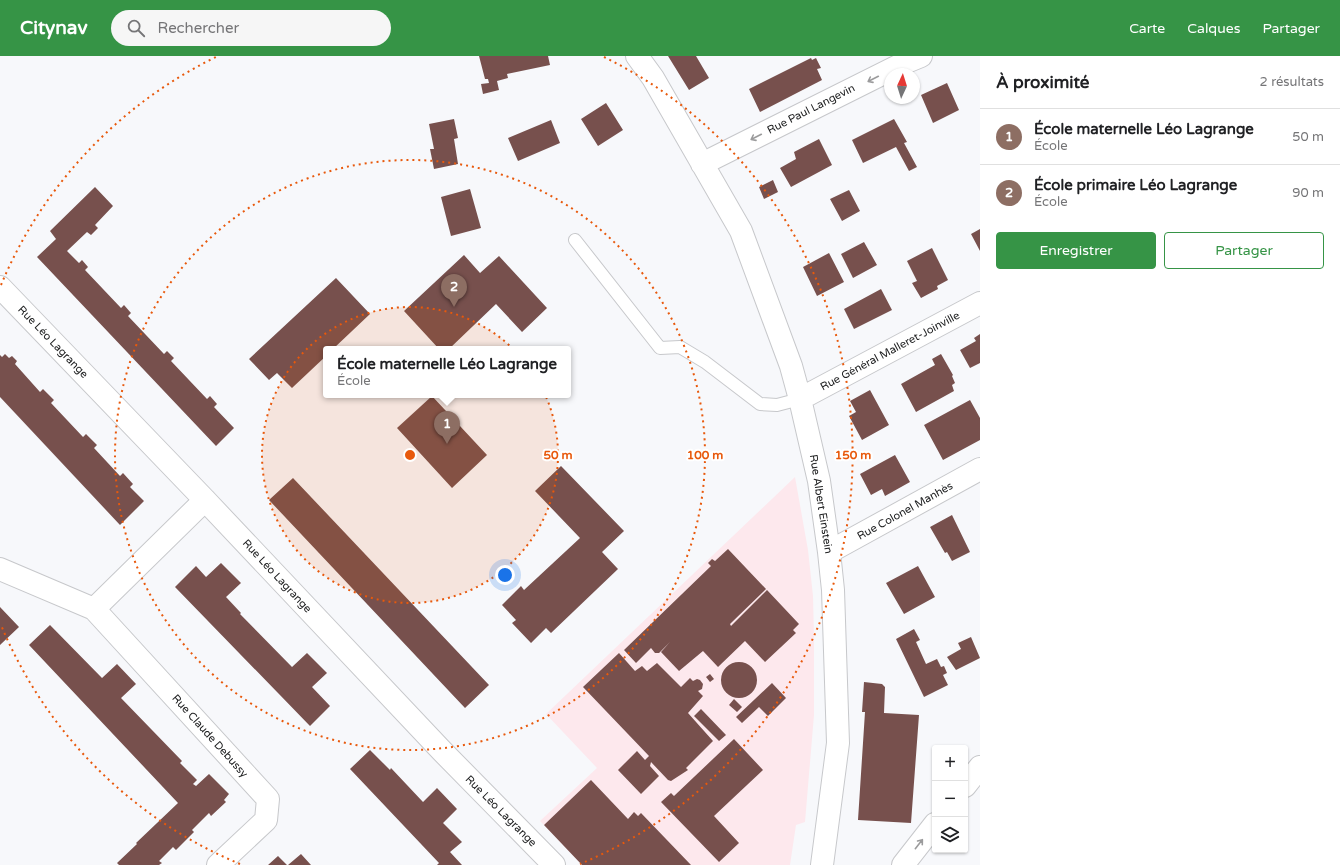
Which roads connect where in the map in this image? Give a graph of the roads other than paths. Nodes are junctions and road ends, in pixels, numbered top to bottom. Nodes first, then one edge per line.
1 (637, 56) edge
2 (909, 58) edge
3 (702, 164) junction
4 (575, 240) dead end
5 (0, 287) edge
6 (980, 303) edge
7 (800, 399) junction
8 (980, 469) edge
9 (205, 500) junction
10 (829, 552) junction
11 (0, 569) edge
12 (94, 609) junction
13 (980, 767) edge
14 (968, 782) edge
15 (932, 828) edge
16 (218, 865) edge
17 (554, 865) edge
18 (822, 865) edge
19 (904, 865) edge

1 - 3 street, Rue Albert Einstein
2 -> 3 street, Rue Paul Langevin
3 - 7 street, Rue Albert Einstein
4 - 7 lane
5 - 9 street, Rue Léo Lagrange
6 - 7 street, Rue Général Malleret-Joinville
7 - 10 street, Rue Albert Einstein
8 - 10 street, Rue Colonel Manhès
9 - 12 street
9 - 17 street, Rue Léo Lagrange
10 - 18 street, Rue Albert Einstein
11 - 12 street, Rue Claude Debussy
12 - 16 street, Rue Claude Debussy
13 - 14 street
19 -> 15 street

